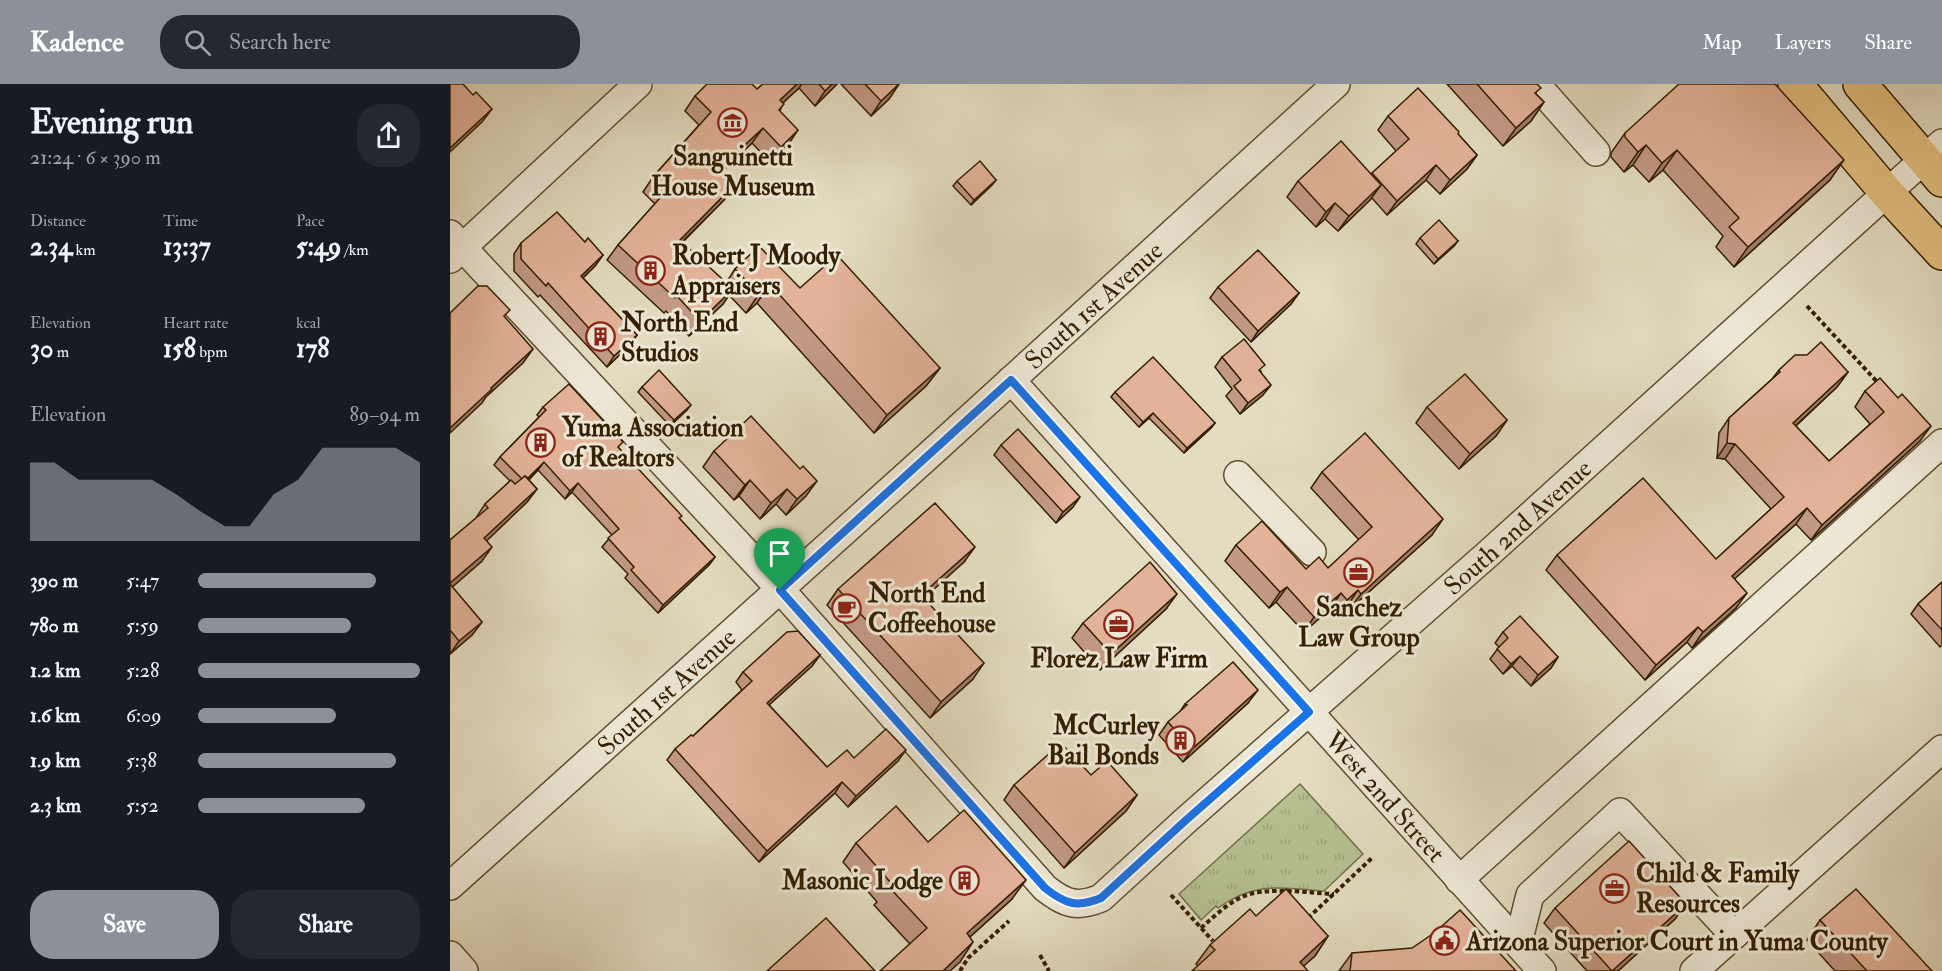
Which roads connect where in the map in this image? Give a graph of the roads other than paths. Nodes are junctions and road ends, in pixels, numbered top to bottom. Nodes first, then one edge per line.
1 (638, 84) edge
2 (1336, 84) edge
3 (1536, 84) edge
4 (1795, 84) edge
5 (1860, 84) edge
6 (1596, 152) dead end
7 (1936, 161) edge
8 (1887, 193) junction
9 (454, 247) edge
10 (1942, 253) edge
11 (1011, 380) junction
12 (1942, 443) edge
13 (1238, 475) dead end
14 (1312, 552) dead end
15 (780, 590) junction
16 (1309, 712) junction
17 (1942, 748) edge
18 (1460, 880) junction
19 (450, 886) edge
20 (1734, 935) junction
21 (1518, 943) junction
22 (450, 955) edge
23 (464, 971) edge
24 (1542, 971) edge
25 (1694, 971) edge

1 - 9 street
2 - 11 street, South 1st Avenue
3 - 6 street
4 - 8 main road
5 - 7 main road
7 - 8 street, South 2nd Avenue
8 - 10 main road
8 - 16 street, South 2nd Avenue
9 - 15 street
11 - 15 street, South 1st Avenue
11 - 16 street, West 2nd Street
12 - 18 street
13 - 14 street
15 - 16 street, South 2nd Avenue
15 - 19 street, South 1st Avenue
16 - 18 street, West 2nd Street
17 - 20 street
18 - 21 street, West 2nd Street
20 - 21 street
20 - 25 street
21 - 24 street, West 2nd Street
22 - 23 street

